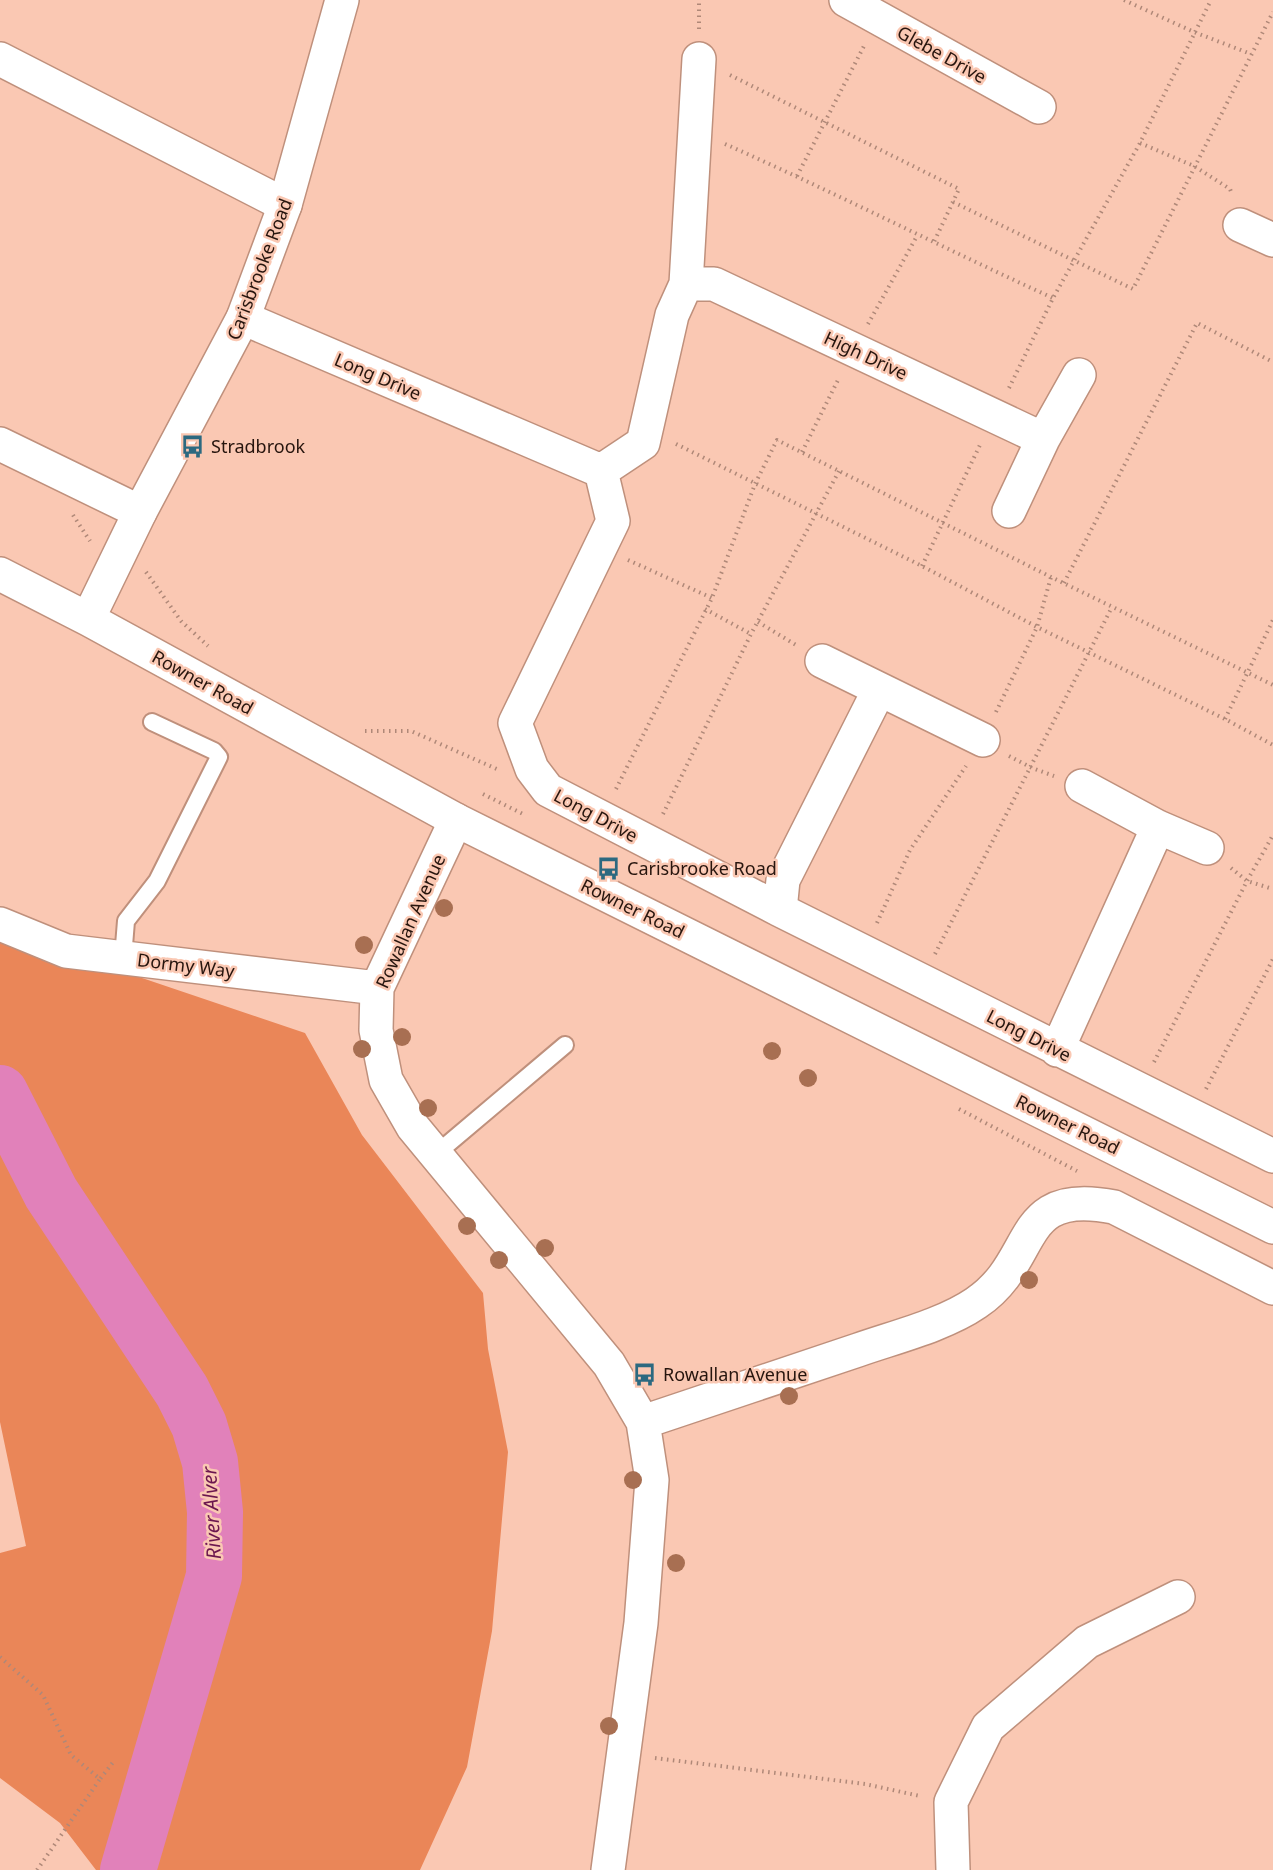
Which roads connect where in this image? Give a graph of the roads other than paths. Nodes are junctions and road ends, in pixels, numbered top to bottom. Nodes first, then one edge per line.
1 (342, 0) edge
2 (846, 0) edge
3 (0, 59) edge
4 (699, 59) road end
5 (1039, 107) dead end
6 (285, 205) junction
7 (1240, 225) road end
8 (1273, 240) edge
9 (686, 284) junction
10 (243, 318) junction
11 (1079, 375) dead end
12 (1043, 439) junction
13 (0, 444) edge
14 (601, 471) junction
15 (1009, 511) dead end
16 (140, 512) junction
17 (0, 574) edge
18 (88, 619) junction
19 (822, 661) road end
20 (879, 690) junction
21 (152, 722) dead end
22 (983, 740) road end
23 (1082, 786) road end
24 (456, 820) junction
25 (1158, 828) junction
26 (1207, 848) road end
27 (780, 910) junction
28 (0, 924) edge
29 (123, 958) junction
30 (377, 988) junction
31 (565, 1045) dead end
32 (1057, 1050) junction
33 (436, 1154) junction
34 (1273, 1156) edge
35 (1273, 1227) edge
36 (1273, 1288) edge
37 (643, 1422) junction
38 (1178, 1597) dead end
39 (608, 1870) edge
40 (953, 1870) edge

1 - 6 street, Carisbrooke Road
2 - 5 street, Glebe Drive
3 - 6 street
4 - 9 street
6 - 10 street, Carisbrooke Road
7 - 8 street
9 - 12 street, High Drive
9 - 14 street
10 - 14 street, Long Drive
10 - 16 street, Carisbrooke Road
11 - 12 street
12 - 15 street
13 - 16 street
14 - 27 street, Long Drive
16 - 18 street, Carisbrooke Road
17 - 18 street, Rowner Road
18 - 24 street, Rowner Road
19 - 20 street
20 - 22 street
20 - 27 street
21 - 29 lane
23 - 25 street
24 - 30 street, Rowallan Avenue
24 - 35 street, Rowner Road
25 - 26 street
25 - 32 street
27 - 32 street, Long Drive
28 - 29 street, Dormy Way
29 - 30 street, Dormy Way
30 - 33 street, Rowallan Avenue
31 - 33 lane
32 - 34 street, Long Drive
33 - 37 street, Rowallan Avenue
36 - 37 street
37 - 39 street, Rowallan Avenue
38 - 40 street

